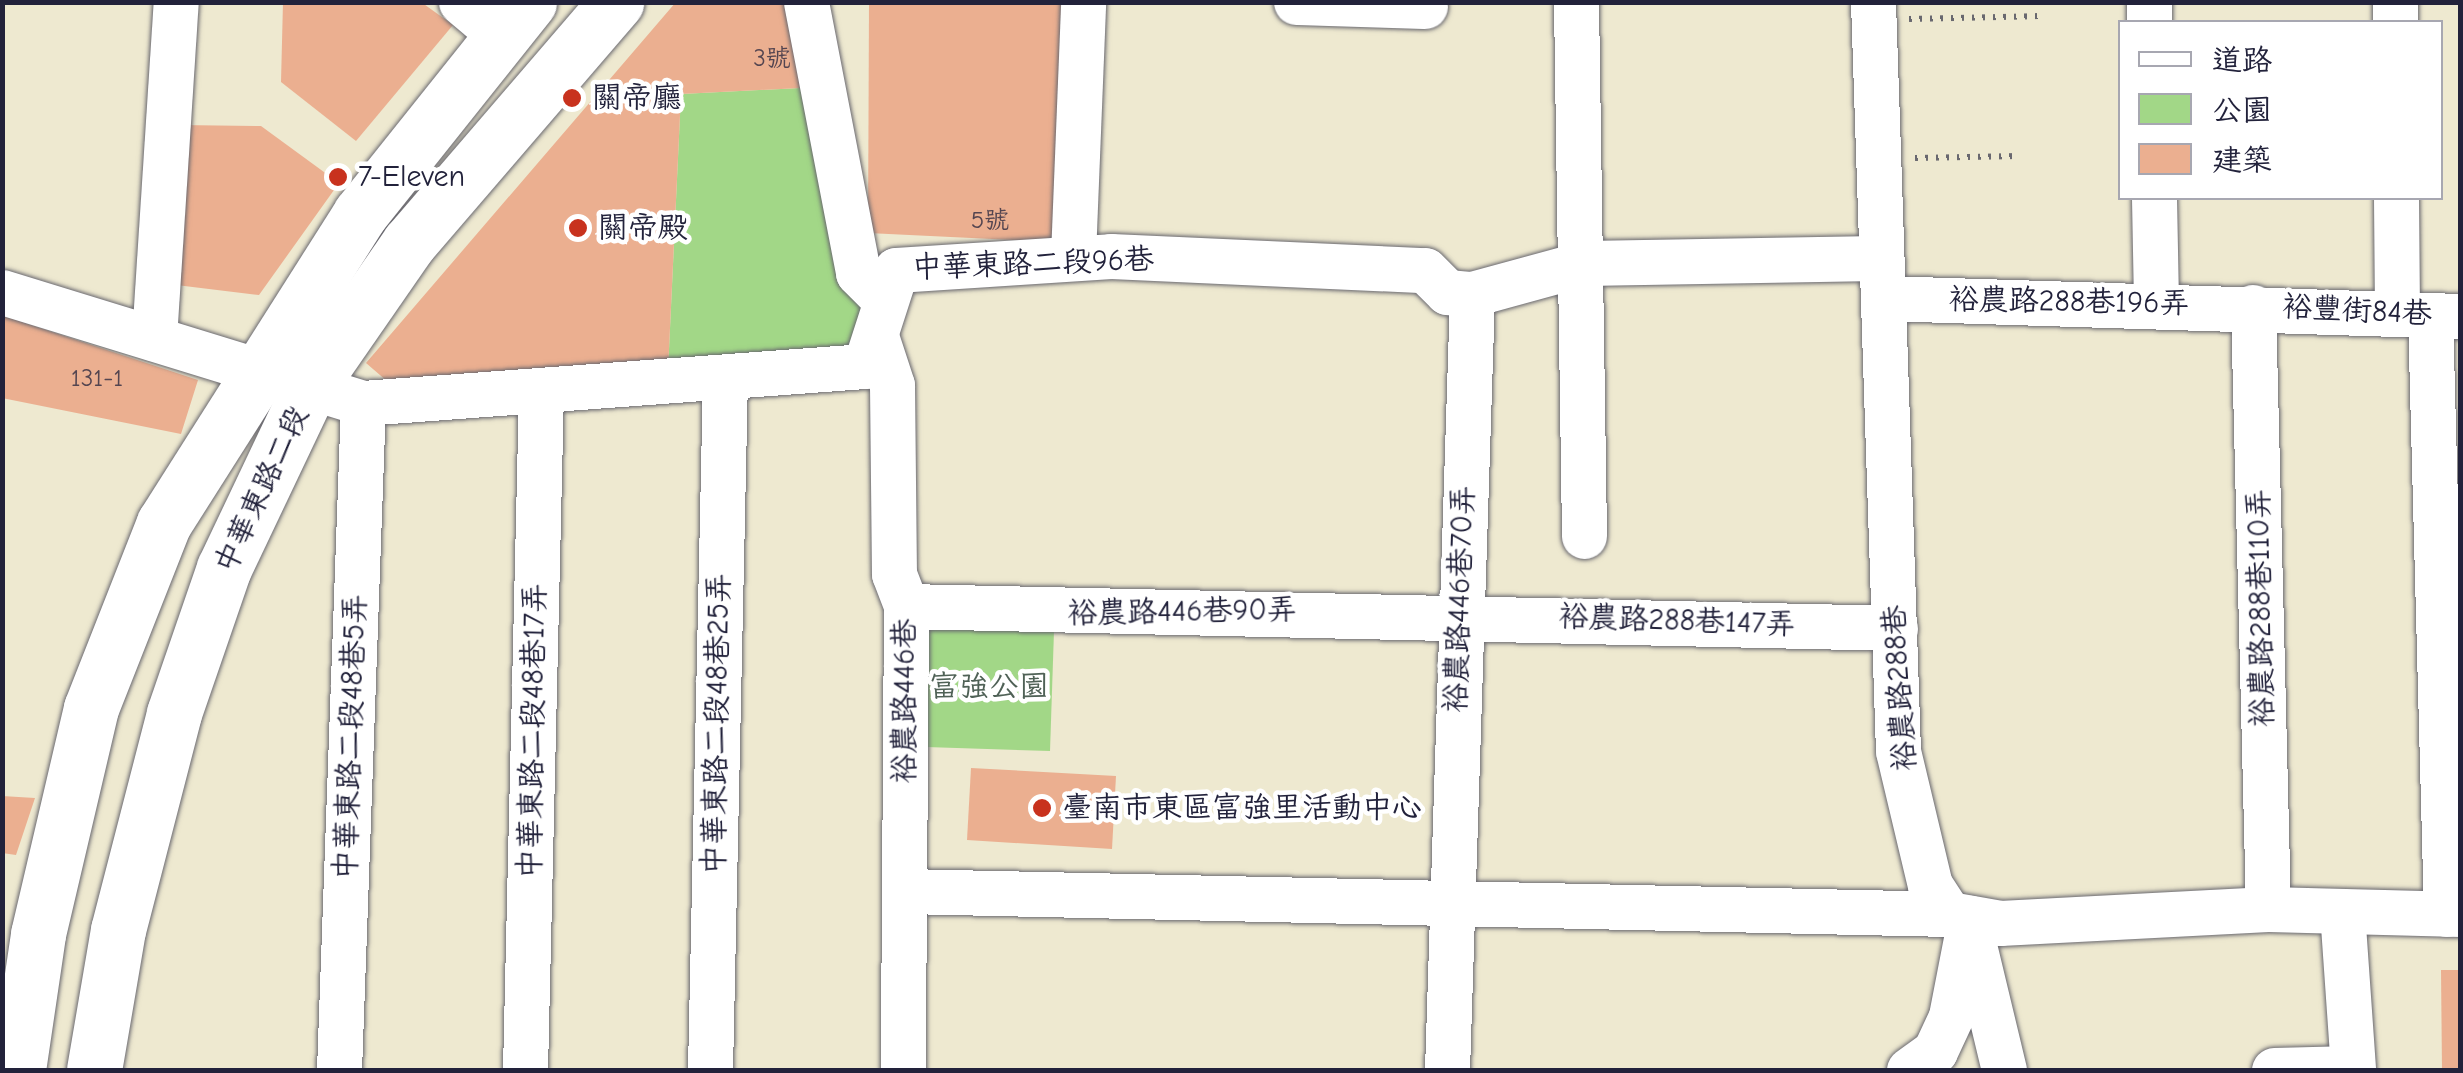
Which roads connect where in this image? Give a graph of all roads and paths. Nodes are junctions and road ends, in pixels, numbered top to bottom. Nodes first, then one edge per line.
1 (176, 2) edge
2 (616, 2) edge
3 (806, 2) edge
4 (1083, 2) edge
5 (1296, 2) edge
6 (1576, 2) edge
7 (1425, 6) dead end
8 (1873, 11) edge
9 (497, 13) edge
10 (2038, 16) dead end
11 (2019, 156) dead end
12 (1878, 159) junction
13 (2154, 200) edge
14 (2397, 200) edge
15 (1073, 256) junction
16 (1586, 263) junction
17 (1881, 278) junction
18 (2, 292) edge
19 (1472, 294) junction
20 (2156, 304) junction
21 (2254, 306) junction
22 (2429, 314) edge
23 (879, 316) junction
24 (154, 338) junction
25 (258, 368) junction
26 (725, 376) junction
27 (312, 383) junction
28 (541, 391) junction
29 (362, 403) junction
30 (1584, 536) dead end
31 (906, 606) junction
32 (1459, 613) junction
33 (1895, 628) junction
34 (904, 891) junction
35 (1450, 905) junction
36 (2268, 908) junction
37 (2342, 911) junction
38 (2453, 914) edge
39 (1960, 916) junction
40 (2352, 1069) edge
41 (18, 1070) edge
42 (94, 1070) edge
43 (339, 1070) edge
44 (525, 1070) edge
45 (710, 1070) edge
46 (903, 1070) edge
47 (1447, 1070) edge
48 (1909, 1070) edge
49 (2004, 1070) edge
50 (2274, 1070) edge

1 - 24 street
2 - 27 main road, 中華東路二段
3 - 23 street, 裕農路446巷
4 - 15 street
5 - 7 street
6 - 16 street
8 - 10 path
8 - 12 street, 裕農路288巷
9 - 25 main road, 中華東路二段
11 - 12 path
12 - 17 street, 裕農路288巷
13 - 20 street
14 - 22 street
15 - 19 street, 中華東路二段96巷
15 - 23 street, 中華東路二段96巷
16 - 17 street
16 - 19 street
16 - 30 street
17 - 20 street, 裕農路288巷196弄
17 - 33 street, 裕農路288巷
18 - 24 street, 中華東路二段96巷
19 - 32 street, 裕農路446巷70弄
20 - 21 street, 裕農路288巷196弄
21 - 22 street, 裕豐街84巷
21 - 36 street, 裕農路288巷110弄
22 - 38 street
23 - 26 street, 中華東路二段96巷
23 - 31 street, 裕農路446巷
24 - 25 street, 中華東路二段96巷
25 - 27 street, 中華東路二段96巷
25 - 41 main road, 中華東路二段
26 - 28 street, 中華東路二段96巷
26 - 45 street, 中華東路二段48巷25弄
27 - 29 street, 中華東路二段96巷
27 - 42 main road, 中華東路二段
28 - 29 street, 中華東路二段96巷
28 - 44 street, 中華東路二段48巷17弄
29 - 43 street, 中華東路二段48巷5弄
31 - 32 street, 裕農路446巷90弄
31 - 34 street, 裕農路446巷
32 - 33 street, 裕農路288巷147弄
32 - 35 street, 裕農路446巷70弄
33 - 39 street, 裕農路288巷
34 - 35 street
34 - 46 street, 裕農路446巷
35 - 39 street
35 - 47 street, 裕農路446巷70弄
36 - 37 street
36 - 39 street
37 - 38 street
37 - 40 street
39 - 48 street
39 - 49 street, 裕農路288巷
40 - 50 street

